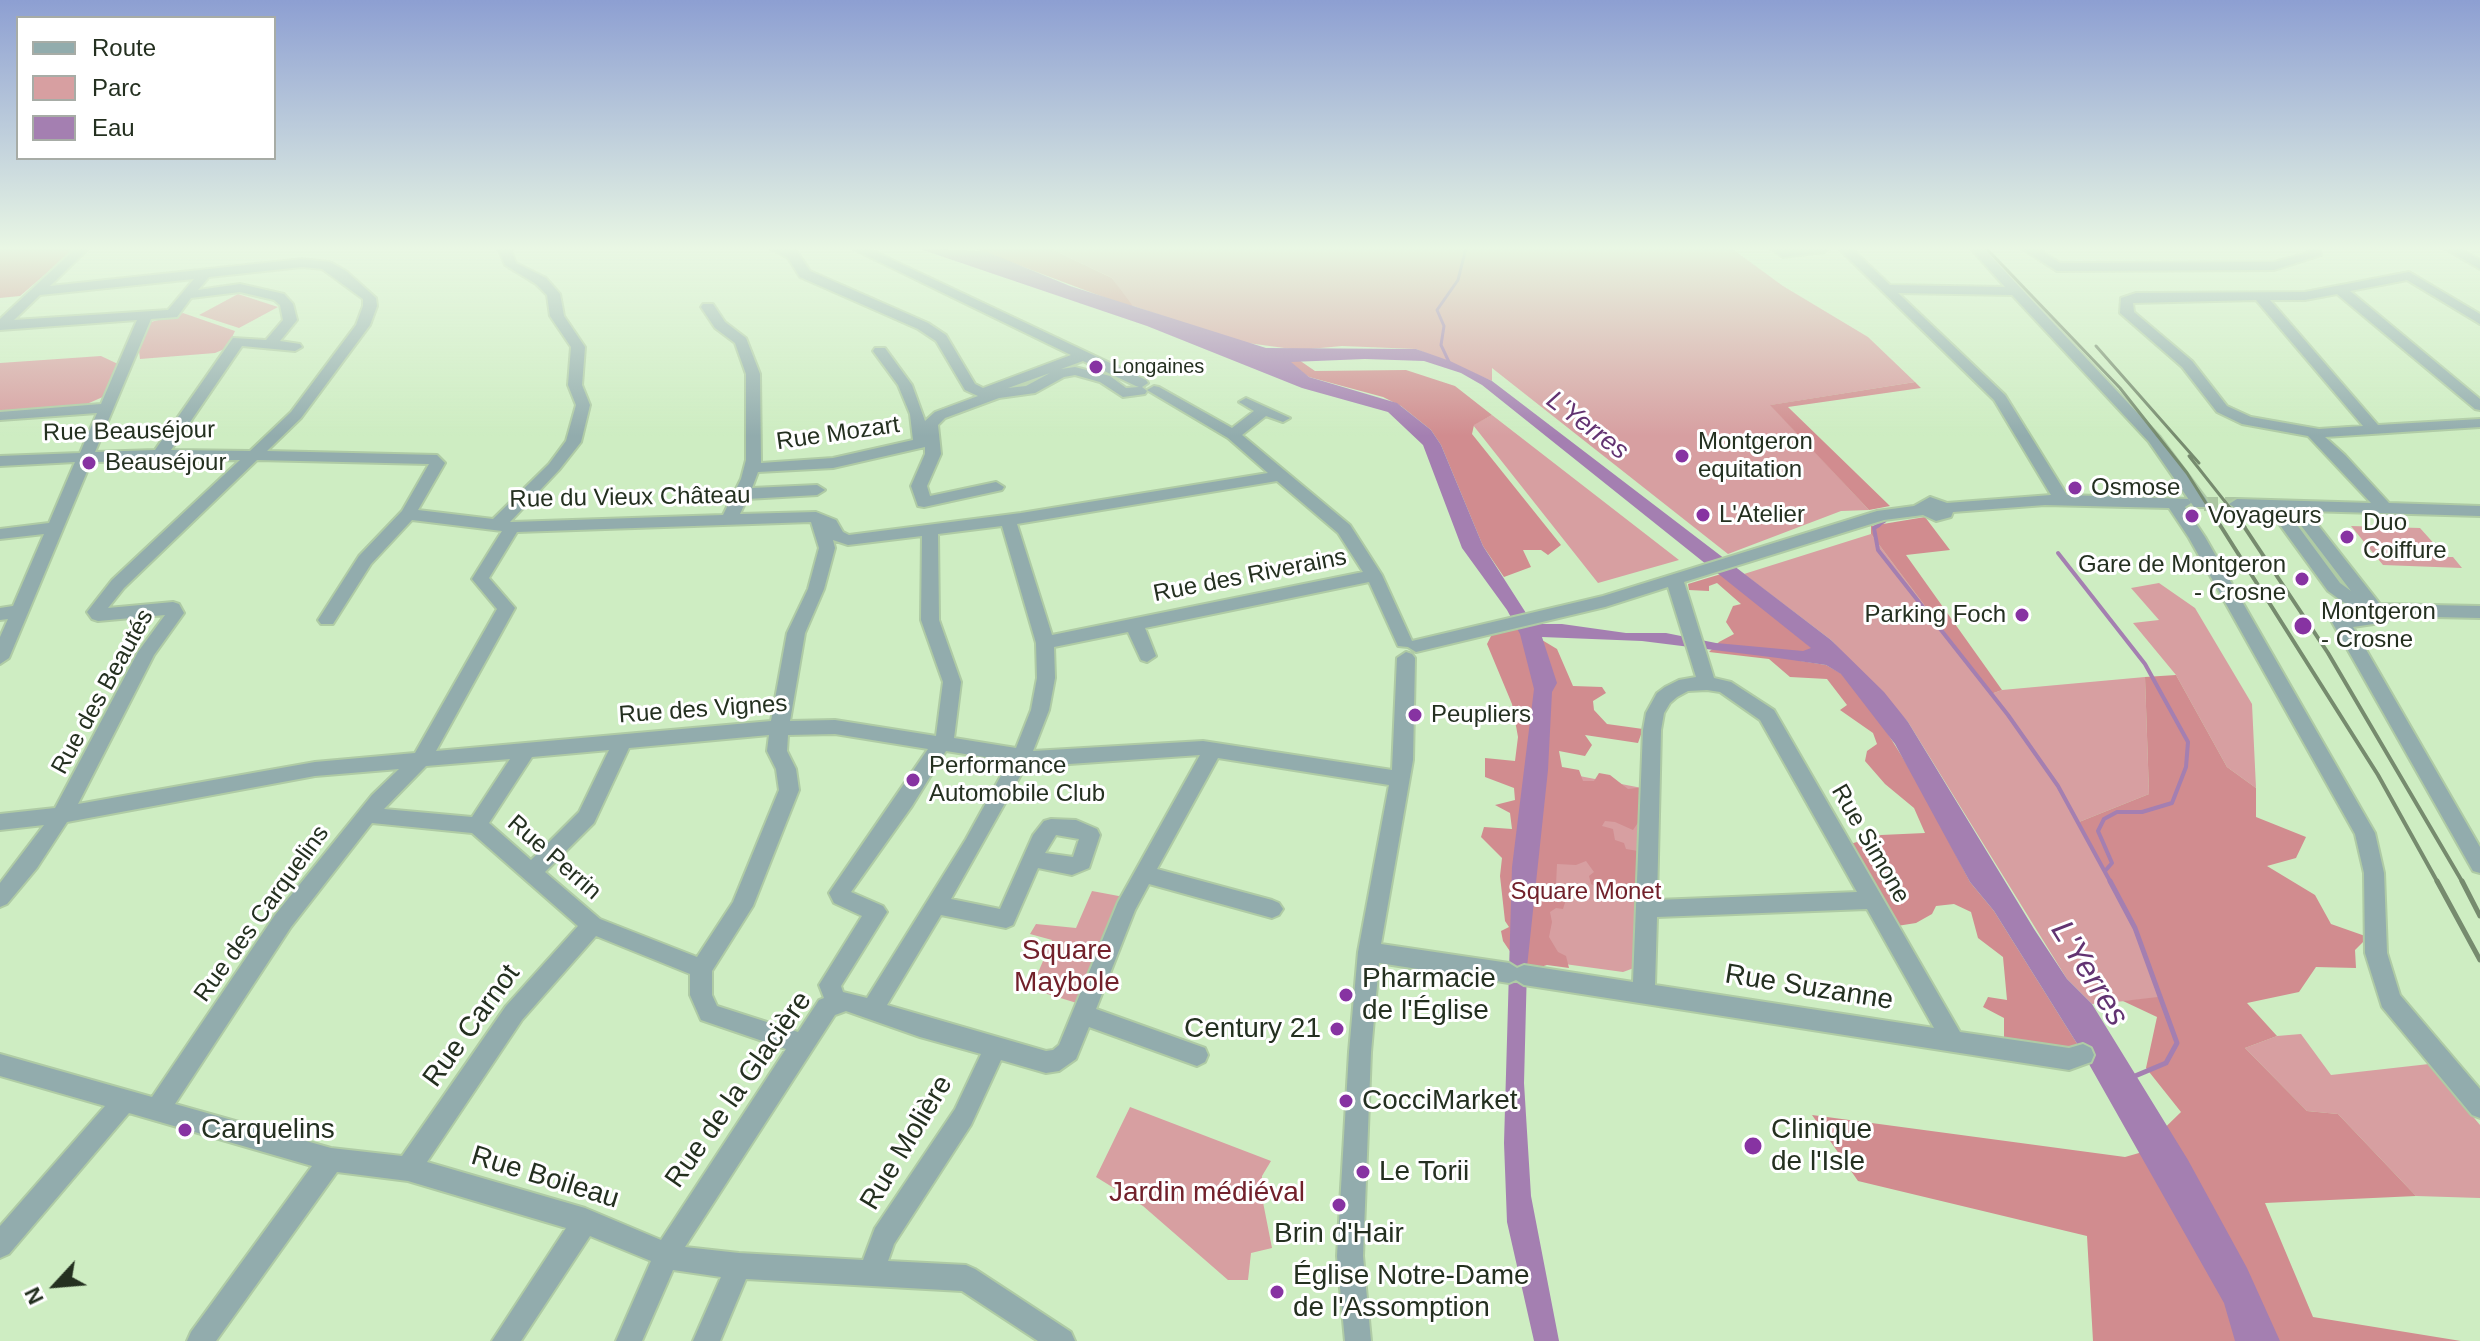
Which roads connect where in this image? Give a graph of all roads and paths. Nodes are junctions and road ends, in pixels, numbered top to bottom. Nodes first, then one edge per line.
1 (15, 311) edge
2 (175, 311) edge
3 (288, 311) edge
4 (369, 311) edge
5 (556, 311) edge
6 (710, 311) edge
7 (888, 311) edge
8 (989, 311) edge
9 (1909, 311) edge
10 (2035, 311) edge
11 (2127, 311) edge
12 (2271, 311) edge
13 (2366, 311) edge
14 (144, 319) junction
15 (0, 325) edge
16 (271, 343) junction
17 (295, 347) dead end
18 (880, 351) dead end
19 (1085, 355) junction
20 (1145, 388) junction
21 (982, 393) junction
22 (1246, 402) dead end
23 (2480, 406) edge
24 (104, 408) junction
25 (1264, 410) junction
26 (917, 414) junction
27 (0, 416) edge
28 (1283, 418) dead end
29 (2480, 423) edge
30 (2373, 429) junction
31 (1233, 435) junction
32 (2325, 438) junction
33 (85, 454) junction
34 (160, 454) junction
35 (259, 454) junction
36 (0, 461) edge
37 (752, 468) junction
38 (1283, 475) junction
39 (996, 487) dead end
40 (817, 490) dead end
41 (741, 494) junction
42 (2062, 501) junction
43 (2174, 503) junction
44 (2237, 504) tunnel mouth
45 (2274, 505) junction
46 (2294, 505) junction
47 (2384, 508) junction
48 (2479, 512) edge
49 (408, 514) junction
50 (816, 517) junction
51 (729, 520) junction
52 (1008, 520) junction
53 (505, 526) junction
54 (54, 528) junction
55 (930, 530) junction
56 (0, 534) edge
57 (1374, 575) junction
58 (1675, 581) junction
59 (2363, 600) junction
60 (21, 611) junction
61 (2480, 612) edge
62 (0, 614) edge
63 (327, 620) dead end
64 (1134, 624) junction
65 (1045, 643) junction
66 (1409, 649) junction
67 (1147, 656) dead end
68 (0, 658) edge
69 (1716, 685) junction
70 (779, 729) junction
71 (622, 742) junction
72 (941, 742) junction
73 (526, 750) junction
74 (1212, 751) junction
75 (423, 757) junction
76 (1019, 758) junction
77 (1400, 779) junction
78 (61, 815) junction
79 (367, 815) junction
80 (5, 821) edge
81 (477, 825) junction
82 (43, 842) junction
83 (1032, 858) dead end
84 (2480, 865) edge
85 (531, 872) junction
86 (1144, 874) junction
87 (0, 898) edge
88 (1872, 900) junction
89 (935, 905) junction
90 (1272, 909) dead end
91 (1647, 909) junction
92 (592, 925) junction
93 (1369, 952) junction
94 (701, 969) junction
95 (1644, 993) junction
96 (836, 1002) junction
97 (872, 1010) junction
98 (1082, 1014) junction
99 (1954, 1042) junction
100 (803, 1044) junction
101 (996, 1047) junction
102 (1197, 1055) dead end
103 (2083, 1055) dead end
104 (0, 1065) edge
105 (125, 1100) junction
106 (2480, 1107) edge
107 (156, 1112) junction
108 (331, 1160) junction
109 (408, 1169) junction
110 (585, 1221) junction
111 (0, 1245) edge
112 (666, 1256) junction
113 (739, 1266) junction
114 (872, 1271) junction
115 (200, 1341) edge
116 (505, 1341) edge
117 (629, 1341) edge
118 (706, 1341) edge
119 (1062, 1341) edge
120 (1358, 1341) edge

1 - 15 street
2 - 14 street
3 - 16 street
4 - 35 street
5 - 53 street
6 - 37 street
7 - 21 street
8 - 19 street
9 - 42 street
10 - 43 street
11 - 32 street
12 - 30 street
13 - 23 street
14 - 15 street
14 - 24 street
16 - 17 street
16 - 34 street
18 - 26 street, Rue Mozart
19 - 20 street
19 - 21 street
20 - 31 street
20 - 39 street
21 - 26 street
22 - 25 street
24 - 27 street
24 - 33 street
25 - 28 street
25 - 31 street
26 - 37 street, Rue Mozart
29 - 30 street
30 - 32 street
31 - 38 street
32 - 47 street
33 - 34 street, Rue Beauséjour
33 - 36 street, Rue Beauséjour
33 - 54 street
34 - 35 street, Rue Beauséjour
35 - 49 street
35 - 78 street, Rue des Beautés
37 - 41 street
38 - 52 street
38 - 57 street
40 - 41 street
41 - 51 street
42 - 43 street
42 - 58 street
43 - 106 street
44 - 45 street
45 - 46 street
45 - 59 street
46 - 47 street
46 - 59 street
47 - 48 street
49 - 53 street, Rue du Vieux Château
49 - 63 street
50 - 51 street, Rue du Vieux Château
50 - 55 street
50 - 70 street
51 - 53 street, Rue du Vieux Château
52 - 55 street
52 - 65 street
53 - 75 street, Rue des Carquelins
54 - 56 street
54 - 60 street
55 - 72 street
57 - 64 street, Rue des Riverains
57 - 66 street
58 - 66 street
58 - 69 street
59 - 61 street
59 - 84 street
60 - 62 street
60 - 68 street
64 - 65 street, Rue des Riverains
64 - 67 street, Rue des Riverains
65 - 76 street
66 - 77 street
69 - 88 street, Rue Simone
69 - 91 street
70 - 71 street, Rue des Vignes
70 - 72 street, Rue des Vignes
70 - 94 street
71 - 73 street, Rue des Vignes
71 - 85 street
72 - 76 street, Rue des Vignes
72 - 96 street
73 - 75 street, Rue des Vignes
73 - 81 street
74 - 76 street, Rue des Vignes
74 - 77 street, Rue des Vignes
74 - 86 street, Rue de la Glacière
75 - 78 street, Rue des Vignes
75 - 79 street, Rue des Carquelins
76 - 89 street
77 - 93 street
78 - 80 street, Rue des Vignes
78 - 82 street
79 - 81 street, Rue Perrin
79 - 107 street, Rue des Carquelins
80 - 82 street, Rue des Vignes
81 - 85 street, Rue Perrin
82 - 87 street
83 - 89 street
85 - 92 street, Rue Perrin
86 - 90 street
86 - 98 street, Rue de la Glacière
88 - 91 street
88 - 99 street, Rue Simone
89 - 97 street
91 - 95 street
92 - 94 street, Rue Perrin
92 - 109 street, Rue Carnot
93 - 95 street, Rue Suzanne
93 - 120 street
94 - 100 street
95 - 99 street, Rue Suzanne
96 - 97 street, Rue de la Glacière
96 - 100 street, Rue de la Glacière
97 - 101 street, Rue de la Glacière
98 - 101 street, Rue de la Glacière
98 - 102 street
99 - 103 street, Rue Suzanne
100 - 112 street, Rue de la Glacière
101 - 114 street, Rue Molière
104 - 105 street, Rue Boileau
105 - 107 street, Rue Boileau
105 - 111 street
107 - 108 street, Rue Boileau
108 - 109 street, Rue Boileau
108 - 115 street
109 - 110 street, Rue Boileau
110 - 112 street, Rue Boileau
110 - 116 street
112 - 113 street, Rue Boileau
112 - 117 street, Rue de la Glacière
113 - 114 street, Rue Boileau
113 - 118 street
114 - 119 street, Rue Boileau

